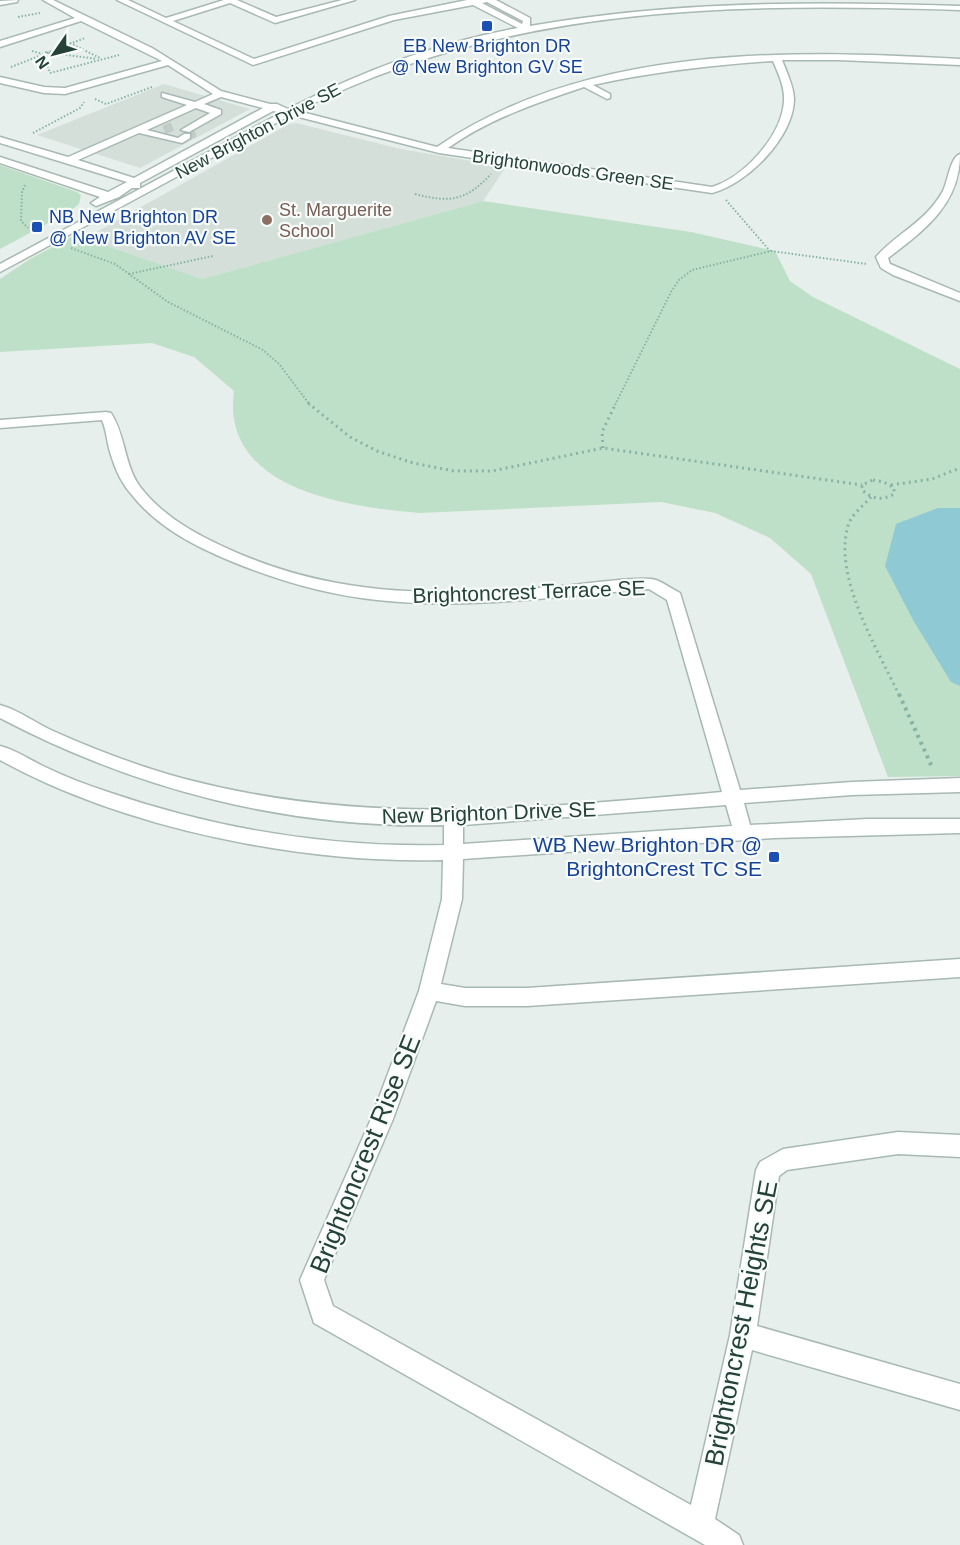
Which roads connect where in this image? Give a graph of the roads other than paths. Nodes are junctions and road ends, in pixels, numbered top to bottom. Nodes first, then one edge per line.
1 (14, 0) edge
2 (47, 0) edge
3 (121, 0) edge
4 (231, 0) edge
5 (351, 0) edge
6 (485, 0) edge
7 (490, 0) edge
8 (719, 0) edge
9 (939, 0) edge
10 (473, 1) edge
11 (0, 3) edge
12 (959, 5) edge
13 (80, 19) junction
14 (165, 21) junction
15 (511, 23) junction
16 (526, 24) junction
17 (0, 44) edge
18 (776, 57) junction
19 (169, 62) junction
20 (960, 62) edge
21 (1, 75) edge
22 (332, 79) dead end
23 (202, 85) junction
24 (586, 85) junction
25 (220, 94) junction
26 (165, 95) dead end
27 (607, 96) dead end
28 (243, 100) junction
29 (282, 102) dead end
30 (194, 105) junction
31 (270, 107) junction
32 (287, 112) junction
33 (163, 119) junction
34 (138, 130) junction
35 (178, 131) junction
36 (0, 140) edge
37 (439, 150) junction
38 (960, 157) edge
39 (0, 160) edge
40 (68, 161) junction
41 (134, 182) junction
42 (139, 194) junction
43 (108, 196) junction
44 (83, 209) dead end
45 (0, 269) edge
46 (960, 297) edge
47 (0, 424) edge
48 (0, 711) edge
49 (0, 752) edge
50 (960, 785) edge
51 (730, 797) junction
52 (454, 818) junction
53 (960, 826) edge
54 (742, 833) junction
55 (454, 852) junction
56 (960, 968) edge
57 (429, 991) junction
58 (960, 1146) edge
59 (743, 1335) junction
60 (960, 1397) edge
61 (700, 1525) junction
62 (729, 1545) edge

1 - 11 street
2 - 13 street, Brightonwoods Green SE
3 - 14 street
4 - 5 street
4 - 14 street
6 - 10 street
7 - 16 street
8 - 16 street, New Brighton Drive SE
9 - 12 street, New Brighton Drive SE
10 - 14 street
10 - 15 street
12 - 16 street, New Brighton Drive SE
13 - 17 street
13 - 19 street, Brightonwoods Green SE
15 - 16 street, New Brighton Drive SE
15 - 22 street, New Brighton Drive SE
16 - 32 street, New Brighton Drive SE
18 - 20 street
18 - 24 street
18 - 37 street, Brightonwoods Green SE
19 - 21 street
19 - 23 street, Brightonwoods Green SE
23 - 25 street, Brightonwoods Green SE
23 - 28 street
24 - 27 street
24 - 37 street
25 - 28 street, Brightonwoods Green SE
25 - 30 street
26 - 30 street
28 - 31 street, Brightonwoods Green SE
29 - 31 street, New Brighton Drive SE
30 - 33 street
30 - 35 street
31 - 32 street, Brightonwoods Green SE
31 - 41 street, New Brighton Drive SE
32 - 37 street, Brightonwoods Green SE
32 - 42 street, New Brighton Drive SE
33 - 34 street
33 - 35 street
34 - 35 street
34 - 40 street
36 - 40 street
38 - 46 street
39 - 43 street
40 - 41 street
41 - 42 street
41 - 43 street, New Brighton Drive SE
42 - 43 street
42 - 45 street, New Brighton Drive SE
43 - 44 street, New Brighton Drive SE
47 - 51 street, Brightoncrest Terrace SE
48 - 52 street, New Brighton Drive SE
49 - 55 street, New Brighton Drive SE
50 - 51 street, New Brighton Drive SE
51 - 52 street, New Brighton Drive SE
51 - 54 street, Brightoncrest Terrace SE
52 - 55 street, Brightoncrest Rise SE
53 - 54 street, New Brighton Drive SE
54 - 55 street, New Brighton Drive SE
55 - 57 street, Brightoncrest Rise SE
56 - 57 street
57 - 61 street, Brightoncrest Rise SE
58 - 59 street, Brightoncrest Heights SE
59 - 60 street
59 - 61 street, Brightoncrest Heights SE
61 - 62 street, Brightoncrest Rise SE

